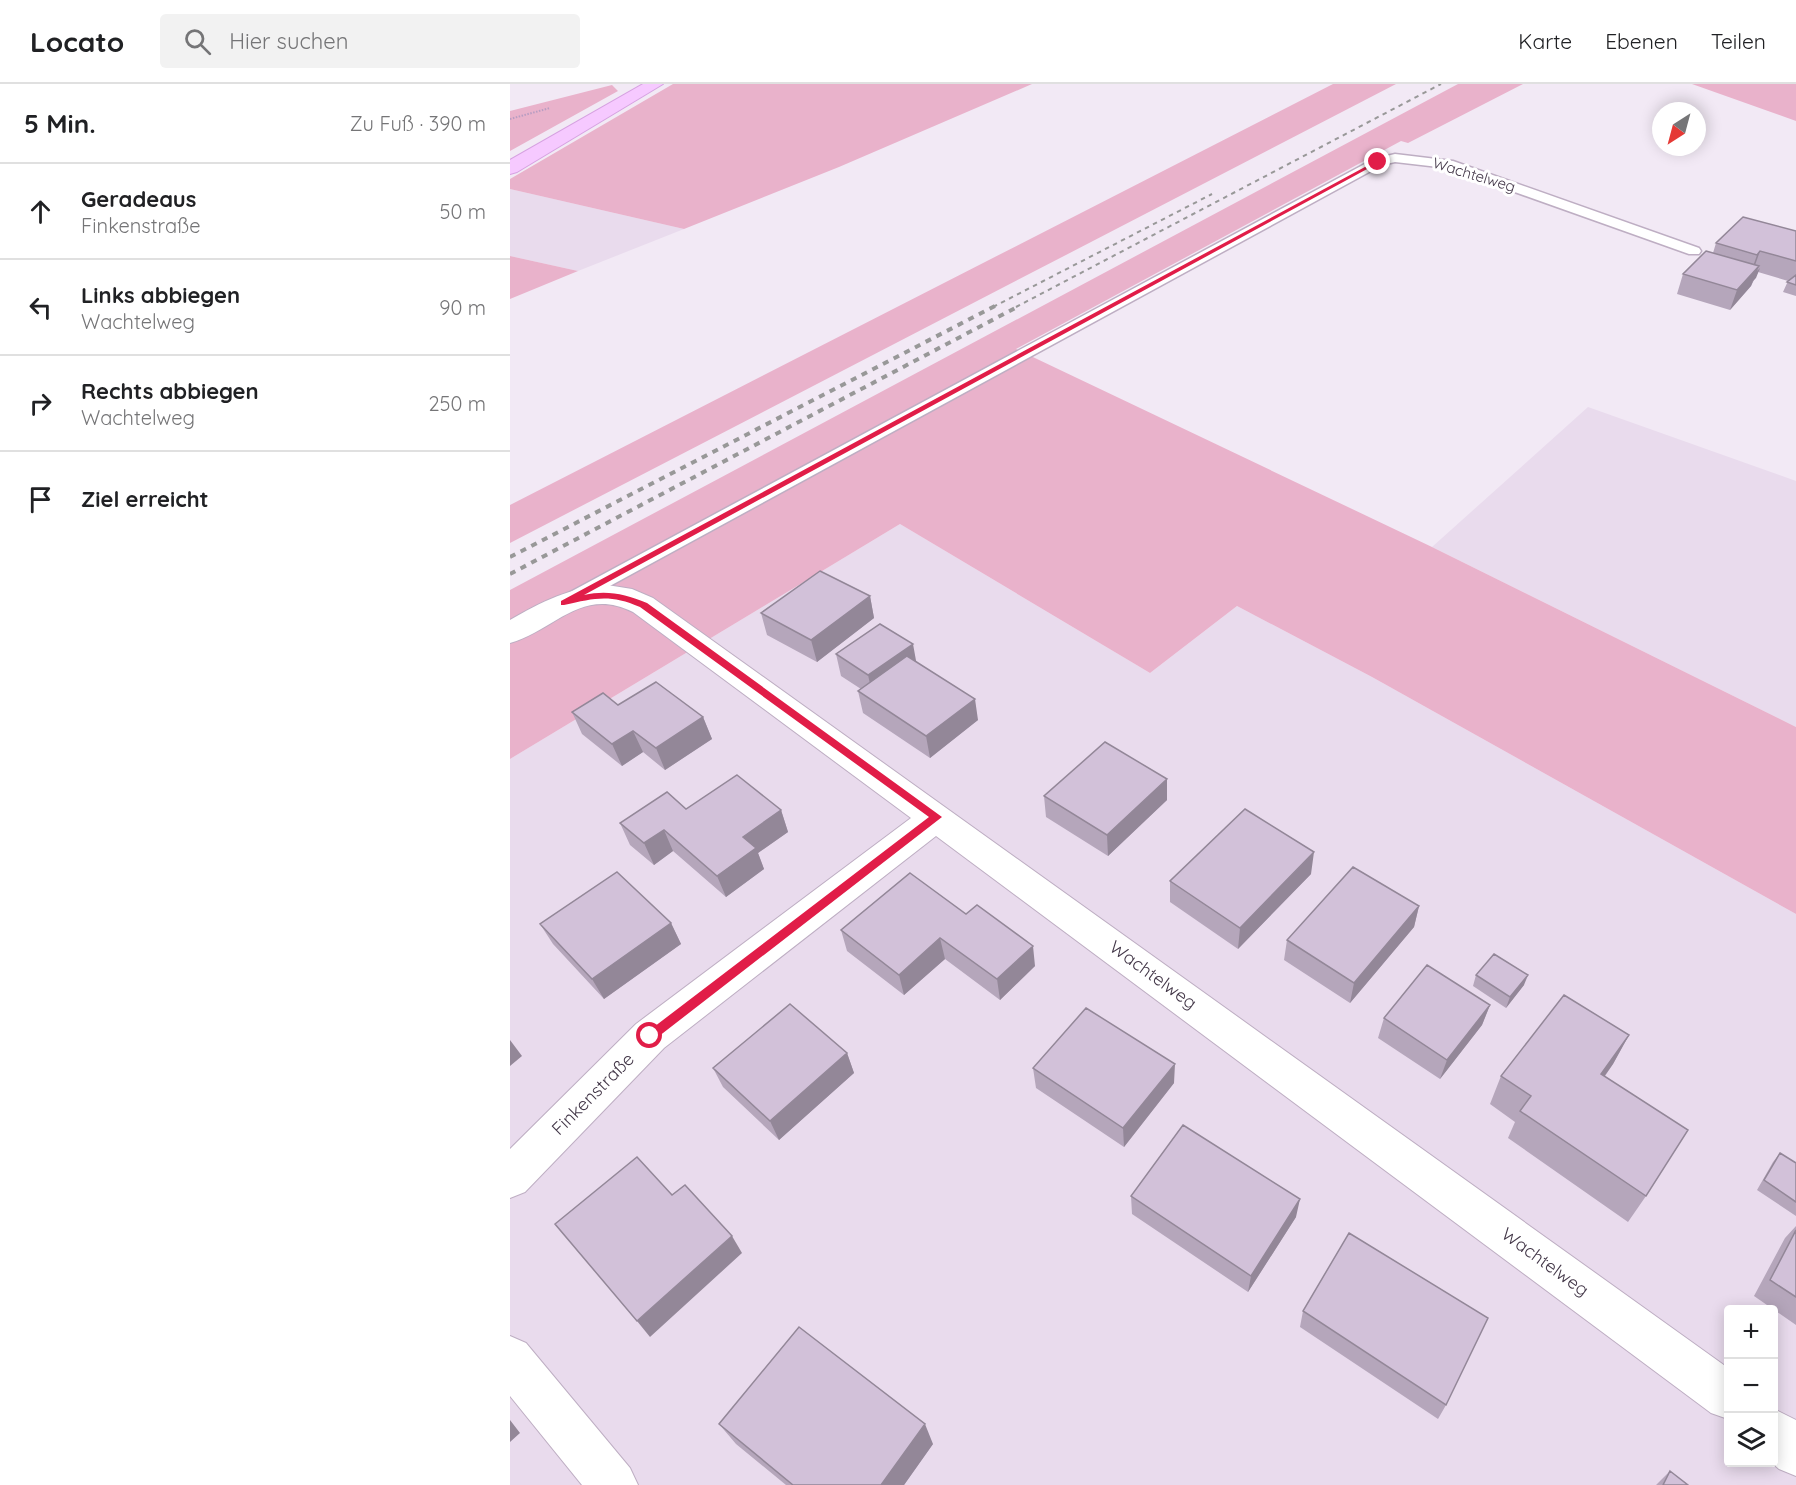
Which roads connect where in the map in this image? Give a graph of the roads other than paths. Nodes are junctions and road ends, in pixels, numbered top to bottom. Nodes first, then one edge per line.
1 (655, 84) edge
2 (510, 168) edge
3 (1694, 251) dead end
4 (564, 603) junction
5 (510, 633) edge
6 (937, 817) junction
7 (510, 1178) edge
8 (510, 1359) edge
9 (1724, 1393) edge
10 (1778, 1436) edge
11 (1796, 1452) edge
12 (613, 1485) edge

1 - 2 street
3 - 4 lane, Wachtelweg
4 - 5 street, Wachtelweg
4 - 6 street, Wachtelweg
6 - 7 street, Finkenstraße
6 - 9 street, Wachtelweg
8 - 12 street
10 - 11 street

